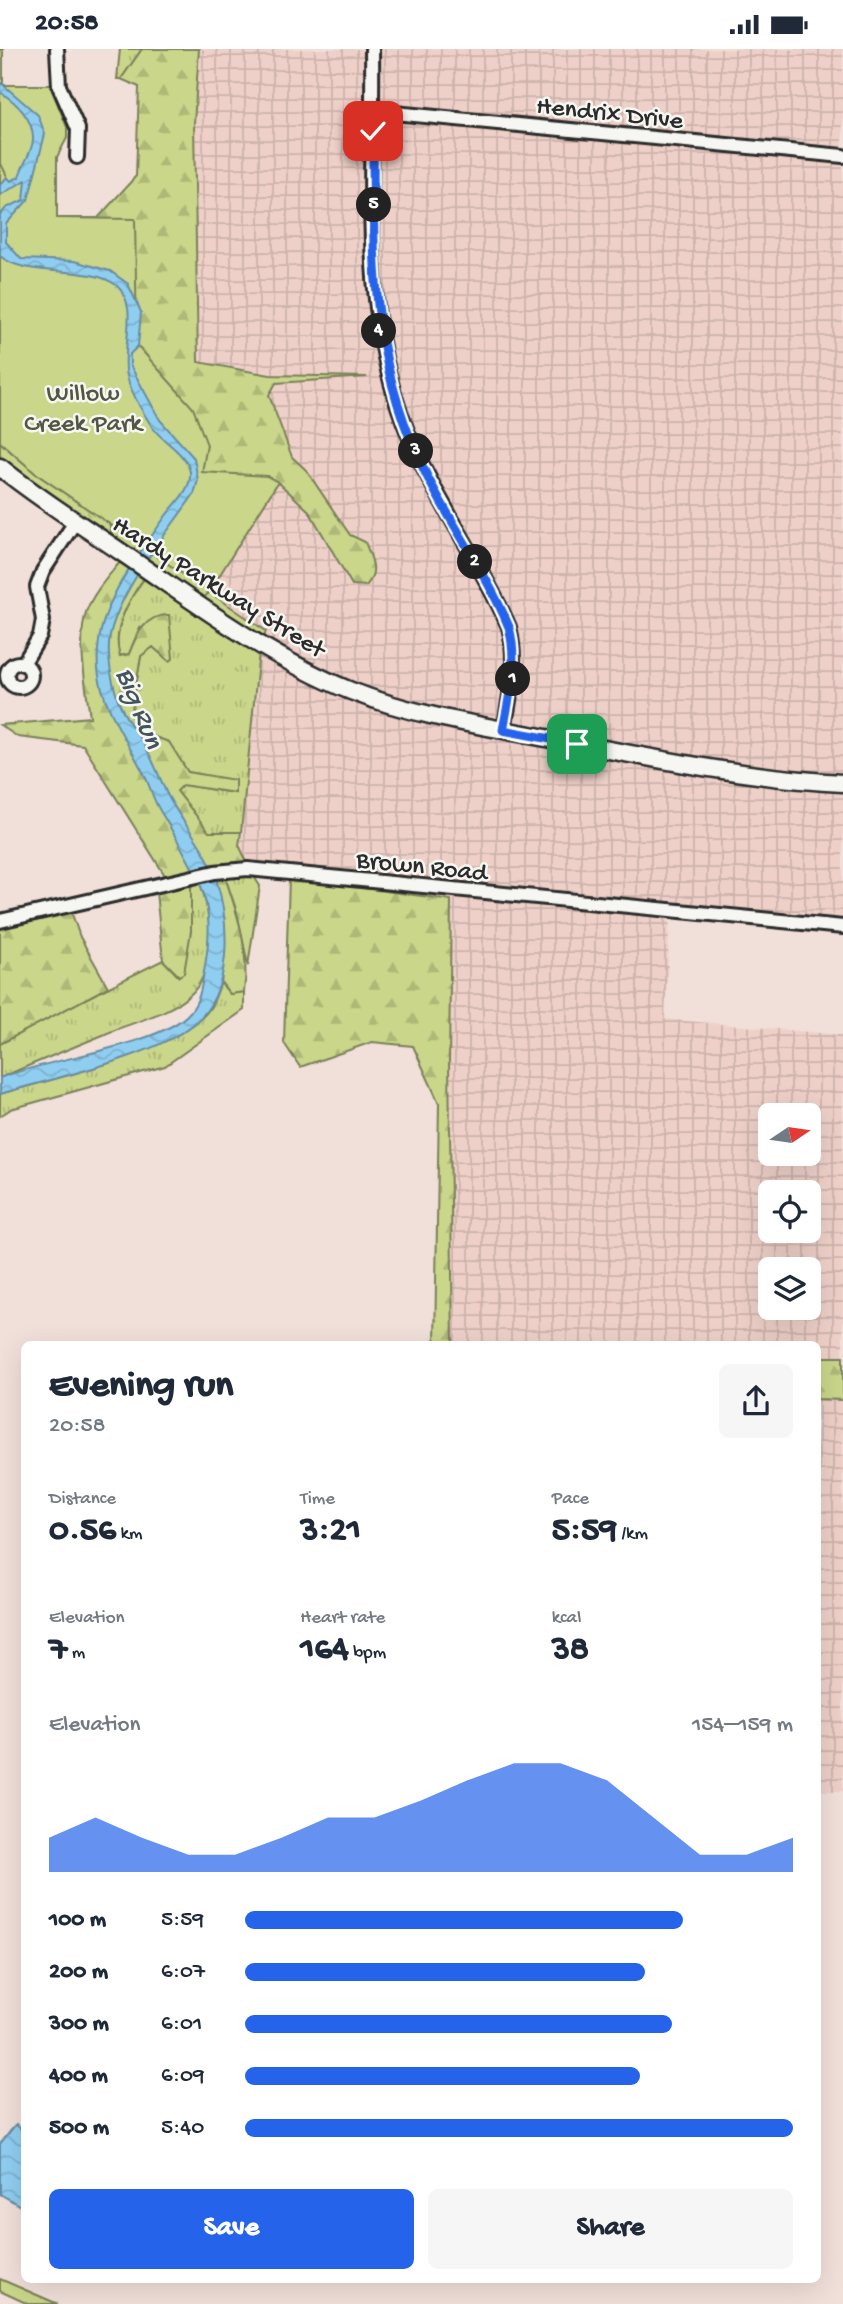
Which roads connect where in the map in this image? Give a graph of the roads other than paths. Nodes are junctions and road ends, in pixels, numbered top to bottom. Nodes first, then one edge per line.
1 (57, 49) edge
2 (372, 49) edge
3 (373, 111) junction
4 (843, 156) edge
5 (76, 157) dead end
6 (0, 467) edge
7 (75, 522) junction
8 (23, 664) dead end
9 (503, 730) junction
10 (843, 783) edge
11 (0, 921) edge
12 (843, 927) edge

1 - 5 street
2 - 3 street
3 - 4 street, Hendrix Drive
3 - 9 street
6 - 7 main road, Hardy Parkway Street
7 - 8 street
7 - 9 main road, Hardy Parkway Street
9 - 10 main road, Hardy Parkway Street
11 - 12 street, Brown Road

